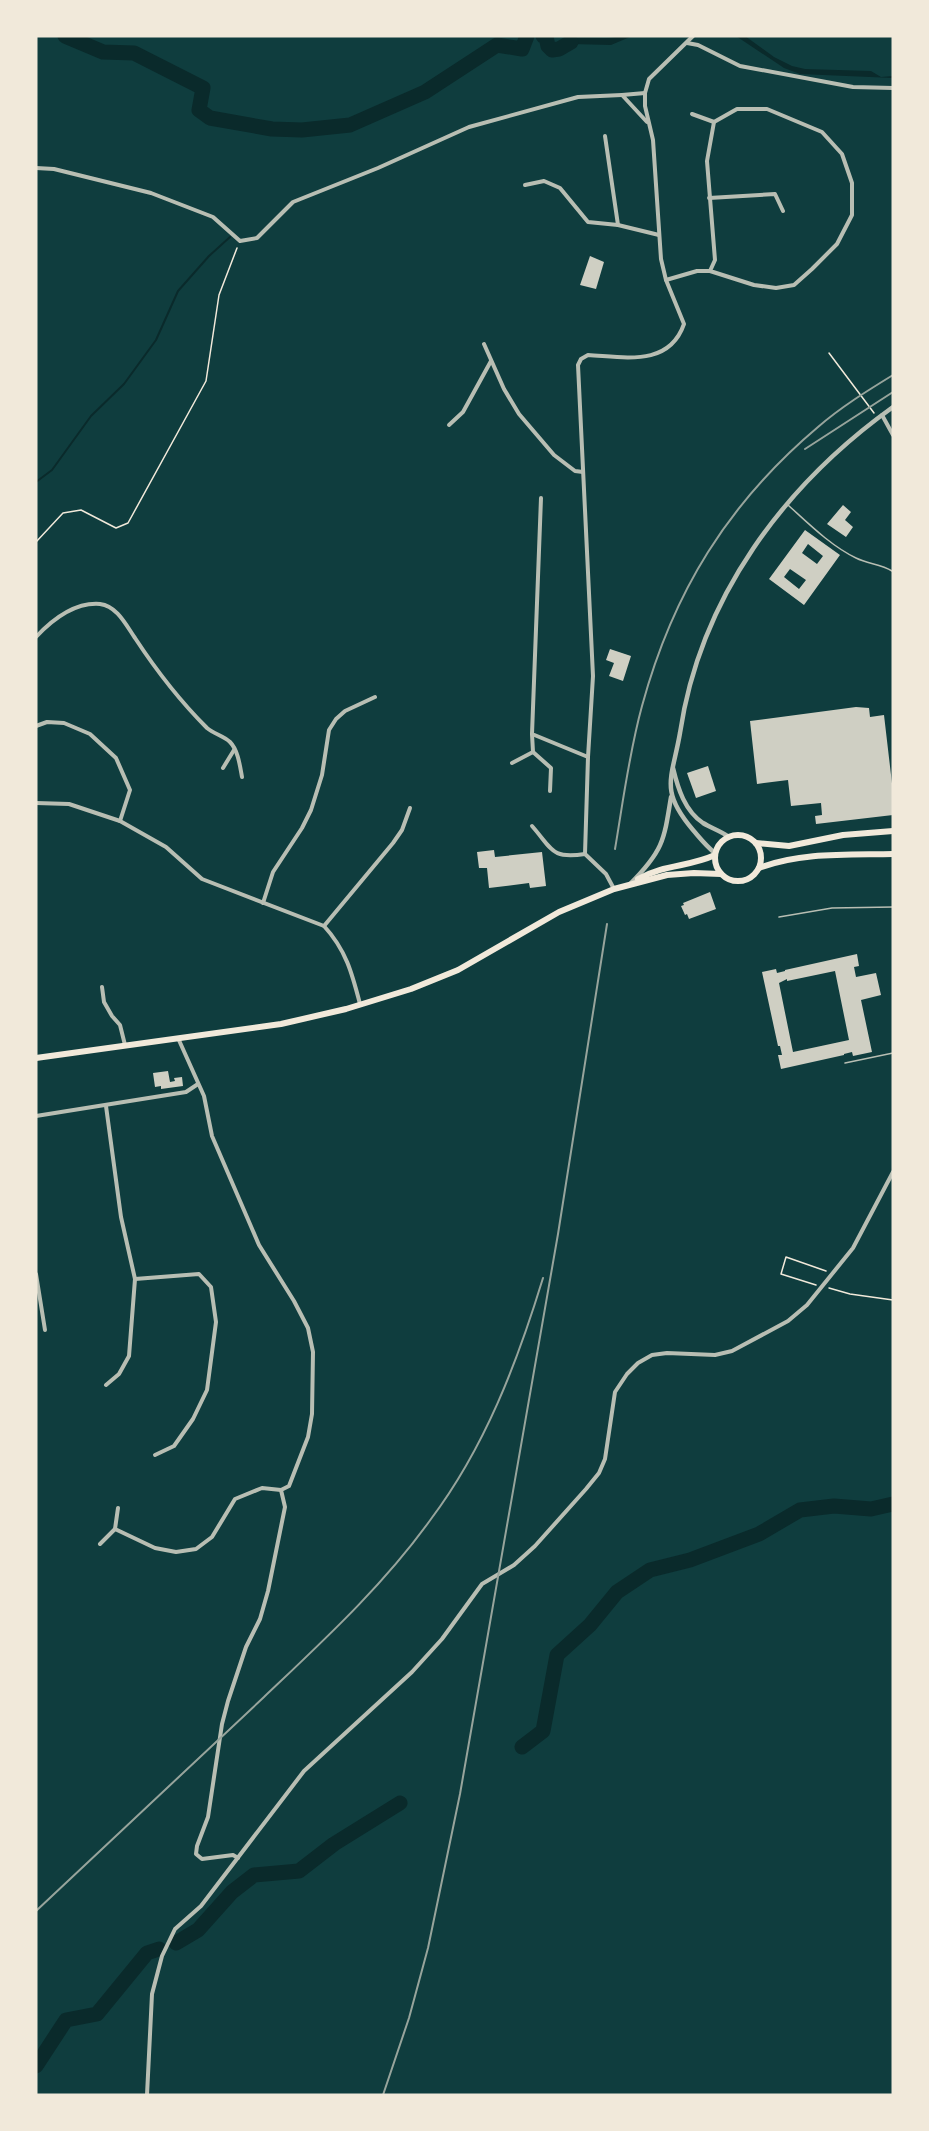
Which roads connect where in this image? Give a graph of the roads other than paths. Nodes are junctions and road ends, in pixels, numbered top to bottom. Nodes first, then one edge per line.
1 (693, 36) edge
2 (686, 43) junction
3 (893, 88) edge
4 (645, 93) junction
5 (622, 95) junction
6 (692, 114) dead end
7 (648, 122) junction
8 (714, 122) junction
9 (605, 136) dead end
10 (36, 168) edge
11 (525, 185) dead end
12 (709, 198) junction
13 (783, 211) dead end
14 (618, 225) junction
15 (659, 235) junction
16 (710, 271) junction
17 (666, 280) junction
18 (484, 344) dead end
19 (491, 361) junction
20 (893, 407) edge
21 (882, 415) junction
22 (449, 425) dead end
23 (893, 435) edge
24 (583, 472) junction
25 (541, 498) dead end
26 (787, 504) junction
27 (892, 571) edge
28 (36, 637) edge
29 (375, 697) dead end
30 (36, 726) edge
31 (532, 734) junction
32 (235, 749) junction
33 (533, 752) junction
34 (588, 757) junction
35 (512, 763) dead end
36 (673, 766) junction
37 (222, 768) dead end
38 (242, 777) dead end
39 (550, 790) dead end
40 (671, 795) junction
41 (36, 803) edge
42 (410, 808) dead end
43 (120, 821) junction
44 (532, 826) dead end
45 (893, 831) edge
46 (729, 837) junction
47 (756, 843) junction
48 (585, 854) junction
49 (715, 854) junction
50 (893, 854) edge
51 (759, 868) junction
52 (721, 874) junction
53 (630, 884) junction
54 (614, 889) junction
55 (263, 903) junction
56 (893, 907) edge
57 (779, 916) dead end
58 (324, 926) junction
59 (102, 987) dead end
60 (360, 1004) junction
61 (178, 1038) junction
62 (125, 1045) junction
63 (893, 1053) edge
64 (36, 1058) edge
65 (846, 1063) dead end
66 (198, 1084) junction
67 (106, 1106) junction
68 (36, 1116) edge
69 (893, 1172) edge
70 (36, 1274) edge
71 (135, 1279) junction
72 (37, 1284) edge
73 (45, 1330) dead end
74 (106, 1385) dead end
75 (155, 1455) dead end
76 (281, 1490) junction
77 (118, 1508) dead end
78 (115, 1529) junction
79 (100, 1544) dead end
80 (238, 1858) junction
81 (147, 2095) edge

1 - 2 street
2 - 3 street
2 - 4 street
4 - 5 street
4 - 7 street
5 - 7 street
5 - 10 street
6 - 8 street
7 - 15 street
8 - 12 street
8 - 16 street
9 - 14 street
11 - 14 street
12 - 13 street
12 - 16 street
14 - 15 street
15 - 17 street
16 - 17 street
17 - 24 street
18 - 19 street
19 - 22 street
19 - 24 street
20 - 21 street
21 - 23 street
21 - 26 street
24 - 34 street
25 - 31 street
26 - 27 lane
26 - 36 street
28 - 32 street
29 - 55 street
30 - 43 street
31 - 33 street
31 - 34 street
32 - 37 street
32 - 38 street
33 - 35 street
33 - 39 street
34 - 48 street
36 - 40 street
36 - 46 street
40 - 49 street
40 - 53 street
41 - 43 street
42 - 58 street
43 - 55 street
44 - 48 street
45 - 47 highway
46 - 47 highway
46 - 49 highway
47 - 51 highway
48 - 54 street
49 - 52 highway
49 - 53 highway
50 - 51 highway
51 - 52 highway
52 - 53 highway
53 - 54 highway
54 - 60 highway
55 - 58 street
56 - 57 lane
58 - 60 street
59 - 62 street
60 - 61 highway
61 - 62 highway
61 - 66 street
62 - 64 highway
63 - 65 lane
66 - 67 street
66 - 76 street
67 - 68 street
67 - 71 street
69 - 80 street
70 - 72 street
71 - 74 street
71 - 75 street
72 - 73 street
76 - 78 street
76 - 80 street
77 - 78 street
78 - 79 street
80 - 81 street

